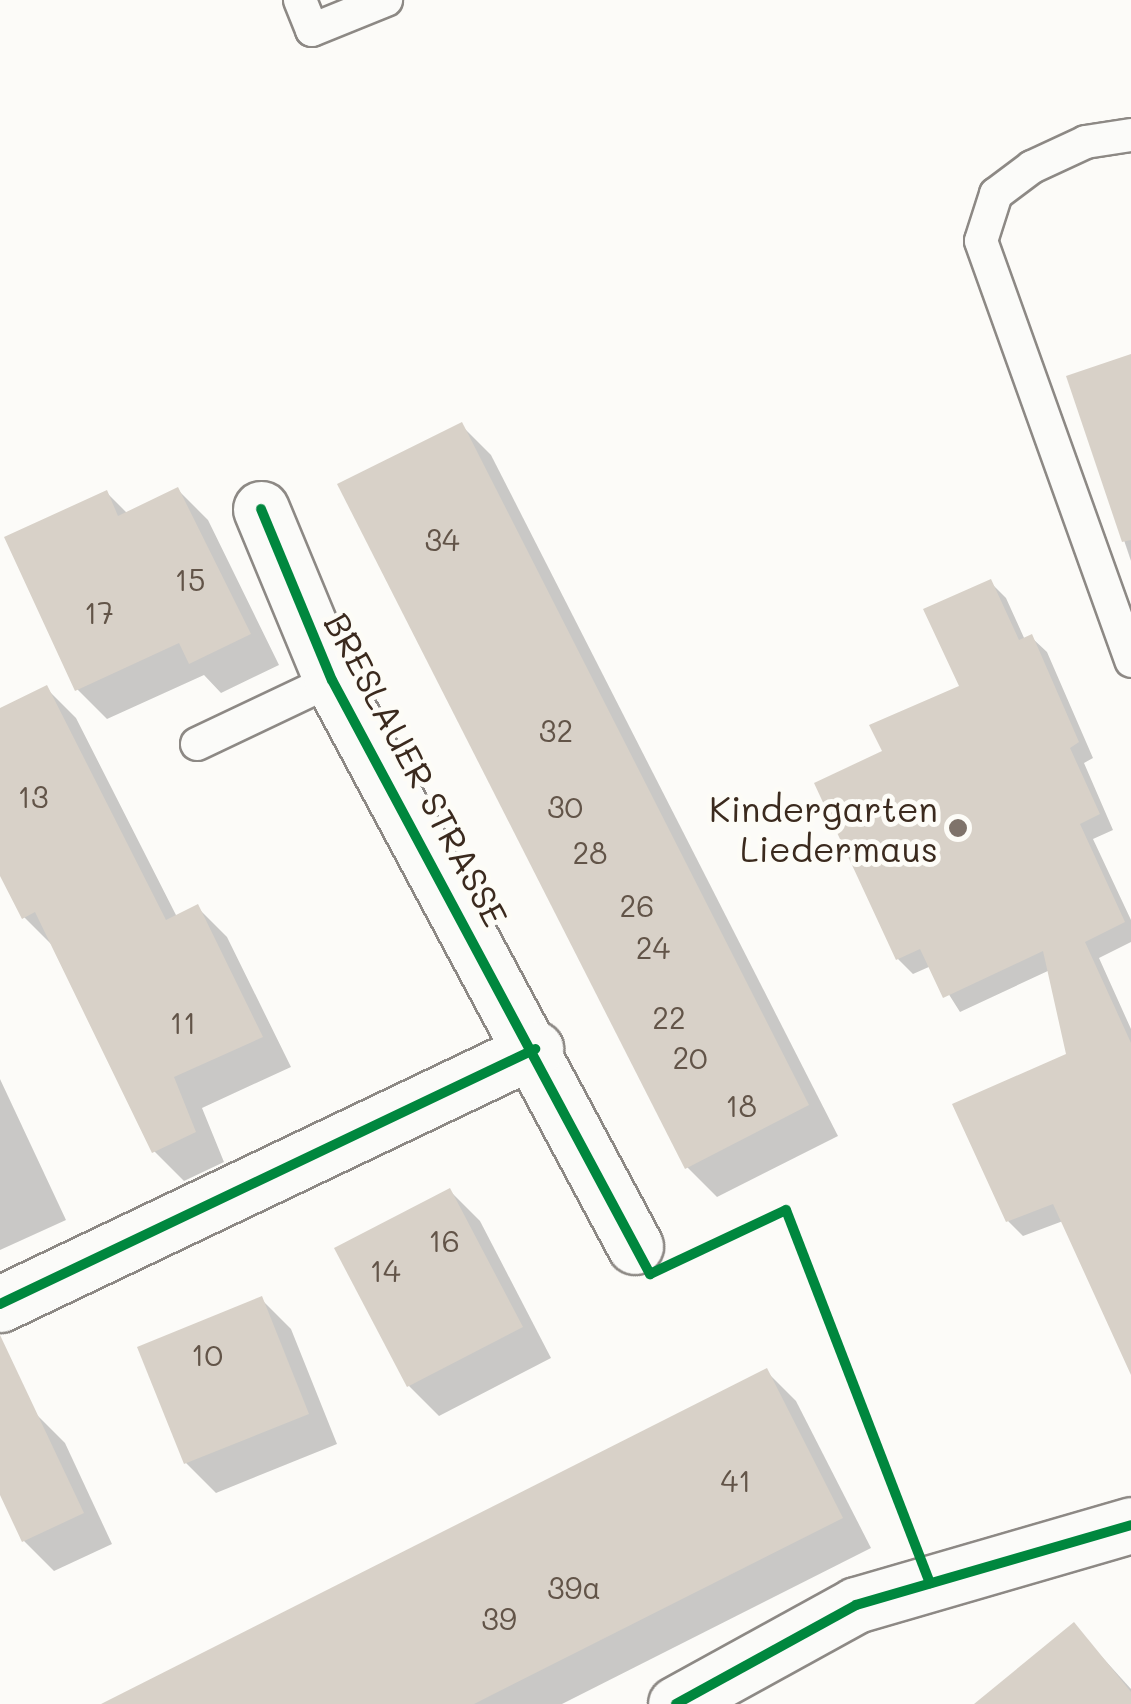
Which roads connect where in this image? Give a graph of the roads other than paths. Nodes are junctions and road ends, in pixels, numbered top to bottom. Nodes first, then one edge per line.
1 (300, 0) edge
2 (386, 0) edge
3 (1131, 135) edge
4 (261, 509) dead end
5 (1131, 661) edge
6 (332, 680) junction
7 (197, 744) dead end
8 (535, 1049) junction
9 (635, 1246) dead end
10 (0, 1304) edge
11 (1131, 1525) edge
12 (676, 1704) edge

1 - 2 lane
3 - 5 lane
4 - 6 street, BRESLAUER STRASSE
6 - 7 lane
6 - 8 street, BRESLAUER STRASSE
8 - 9 street, BRESLAUER STRASSE
8 - 10 street
11 - 12 street

